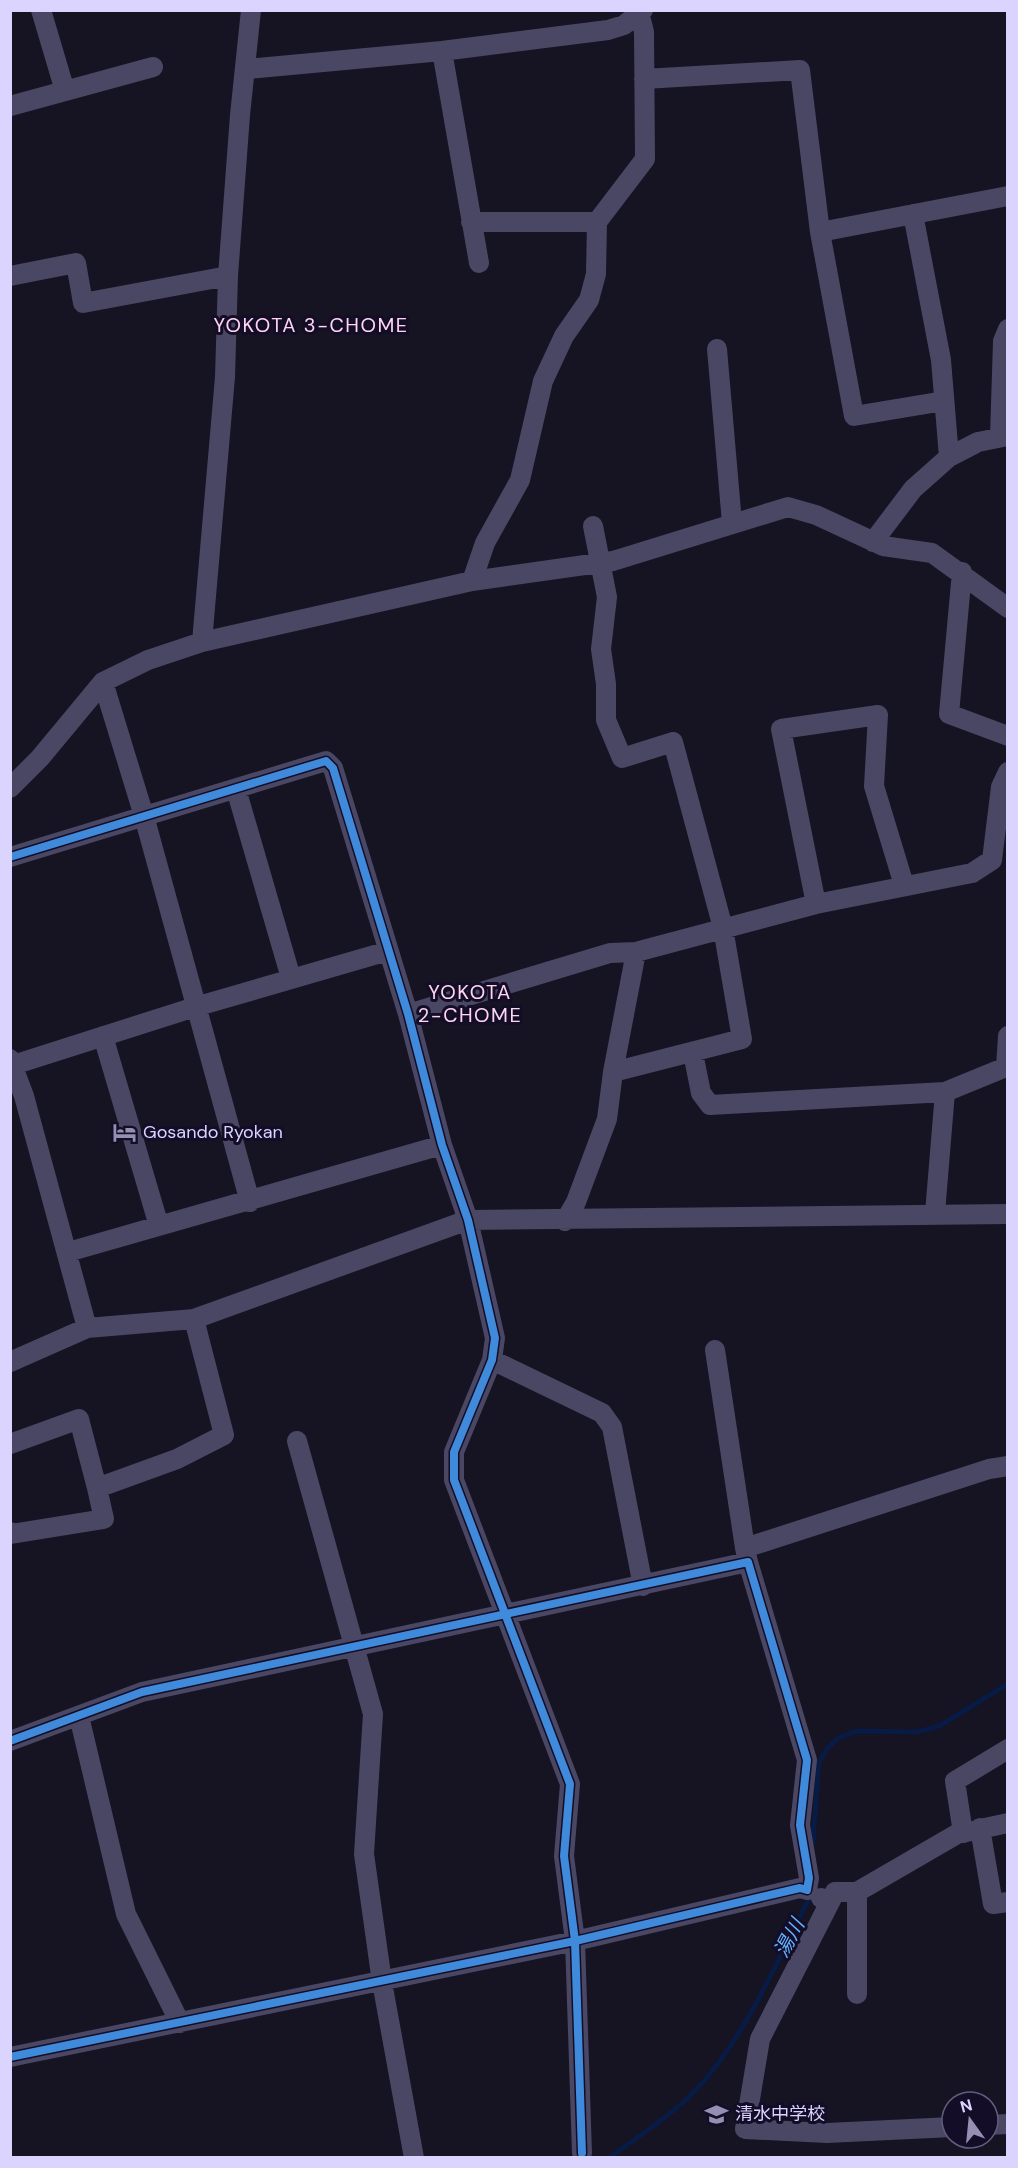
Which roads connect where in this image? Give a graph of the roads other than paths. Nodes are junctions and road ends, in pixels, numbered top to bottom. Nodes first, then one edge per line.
1 (41, 10) edge
2 (251, 10) edge
3 (641, 13) edge
4 (442, 51) junction
5 (153, 67) dead end
6 (247, 69) junction
7 (644, 79) junction
8 (65, 91) junction
9 (10, 106) edge
10 (1008, 196) edge
11 (913, 214) junction
12 (471, 222) junction
13 (597, 222) junction
14 (820, 231) junction
15 (479, 263) dead end
16 (10, 276) edge
17 (228, 276) junction
18 (1008, 329) edge
19 (717, 349) dead end
20 (944, 401) junction
21 (1004, 436) edge
22 (949, 457) junction
23 (732, 523) junction
24 (593, 526) dead end
25 (873, 542) junction
26 (601, 564) junction
27 (962, 572) junction
28 (472, 581) junction
29 (1008, 608) edge
30 (202, 642) junction
31 (104, 682) junction
32 (1008, 736) edge
33 (1008, 772) edge
34 (10, 788) edge
35 (236, 789) junction
36 (144, 816) junction
37 (10, 857) edge
38 (904, 885) junction
39 (816, 904) junction
40 (723, 928) junction
41 (388, 951) junction
42 (636, 952) junction
43 (291, 978) junction
44 (195, 1007) junction
45 (408, 1014) junction
46 (103, 1036) junction
47 (1008, 1036) edge
48 (693, 1053) junction
49 (11, 1063) edge
50 (613, 1072) junction
51 (945, 1092) junction
52 (442, 1145) junction
53 (250, 1202) junction
54 (935, 1213) junction
55 (1008, 1214) edge
56 (468, 1220) junction
57 (566, 1221) junction
58 (159, 1226) junction
59 (68, 1252) junction
60 (194, 1319) junction
61 (87, 1328) junction
62 (715, 1350) dead end
63 (492, 1360) junction
64 (10, 1362) edge
65 (297, 1441) dead end
66 (10, 1444) edge
67 (1008, 1466) edge
68 (97, 1488) junction
69 (11, 1533) edge
70 (747, 1555) junction
71 (643, 1586) junction
72 (506, 1614) junction
73 (354, 1646) junction
74 (79, 1716) junction
75 (10, 1741) edge
76 (1008, 1749) edge
77 (1008, 1823) edge
78 (972, 1831) junction
79 (857, 1892) junction
80 (816, 1895) junction
81 (1008, 1902) edge
82 (575, 1941) junction
83 (382, 1982) junction
84 (857, 1994) dead end
85 (180, 2023) junction
86 (10, 2057) edge
87 (940, 2128) edge
88 (582, 2153) dead end
89 (414, 2157) edge

1 - 8 street
2 - 6 street
3 - 4 street
3 - 7 street
4 - 6 street
4 - 12 street
5 - 8 street
6 - 17 street
7 - 13 street
7 - 14 street
8 - 9 street
10 - 11 street
11 - 14 street
11 - 20 street
12 - 13 street
12 - 15 street
13 - 28 street
14 - 20 street
16 - 17 street
17 - 30 street
18 - 21 street
19 - 23 street
20 - 22 street
21 - 22 street
22 - 25 street
23 - 25 street
23 - 26 street
24 - 26 street
25 - 27 street
26 - 28 street
26 - 40 street
27 - 29 street
27 - 32 street
28 - 30 street
30 - 31 street
31 - 34 street
31 - 36 street
33 - 38 street
35 - 36 street
35 - 41 street
35 - 43 street
36 - 37 street
36 - 44 street
38 - 39 street
38 - 39 street
39 - 40 street
40 - 42 street
40 - 48 street
41 - 43 street
41 - 45 street
42 - 45 street
42 - 50 street
43 - 44 street
44 - 46 street
44 - 53 street
45 - 52 street
46 - 49 street
46 - 58 street
47 - 51 street
48 - 50 street
48 - 51 street
49 - 59 street
50 - 57 street
51 - 54 street
52 - 53 street
52 - 56 street
53 - 58 street
54 - 55 street
54 - 57 street
56 - 57 street
56 - 60 street
56 - 63 street
58 - 59 street
59 - 61 street
60 - 61 street
60 - 68 street
61 - 64 street
62 - 70 street
63 - 71 street
63 - 72 street
65 - 73 street
66 - 68 street
67 - 70 street
68 - 69 street
70 - 71 street
70 - 80 street
71 - 72 street
72 - 73 street
72 - 82 street
73 - 74 street
73 - 83 street
74 - 75 street
74 - 85 street
76 - 78 street
77 - 78 street
78 - 79 street
78 - 81 street
79 - 80 street
79 - 84 street
80 - 82 street
80 - 87 street
82 - 83 street
82 - 88 street
83 - 85 street
83 - 89 street
85 - 86 street

